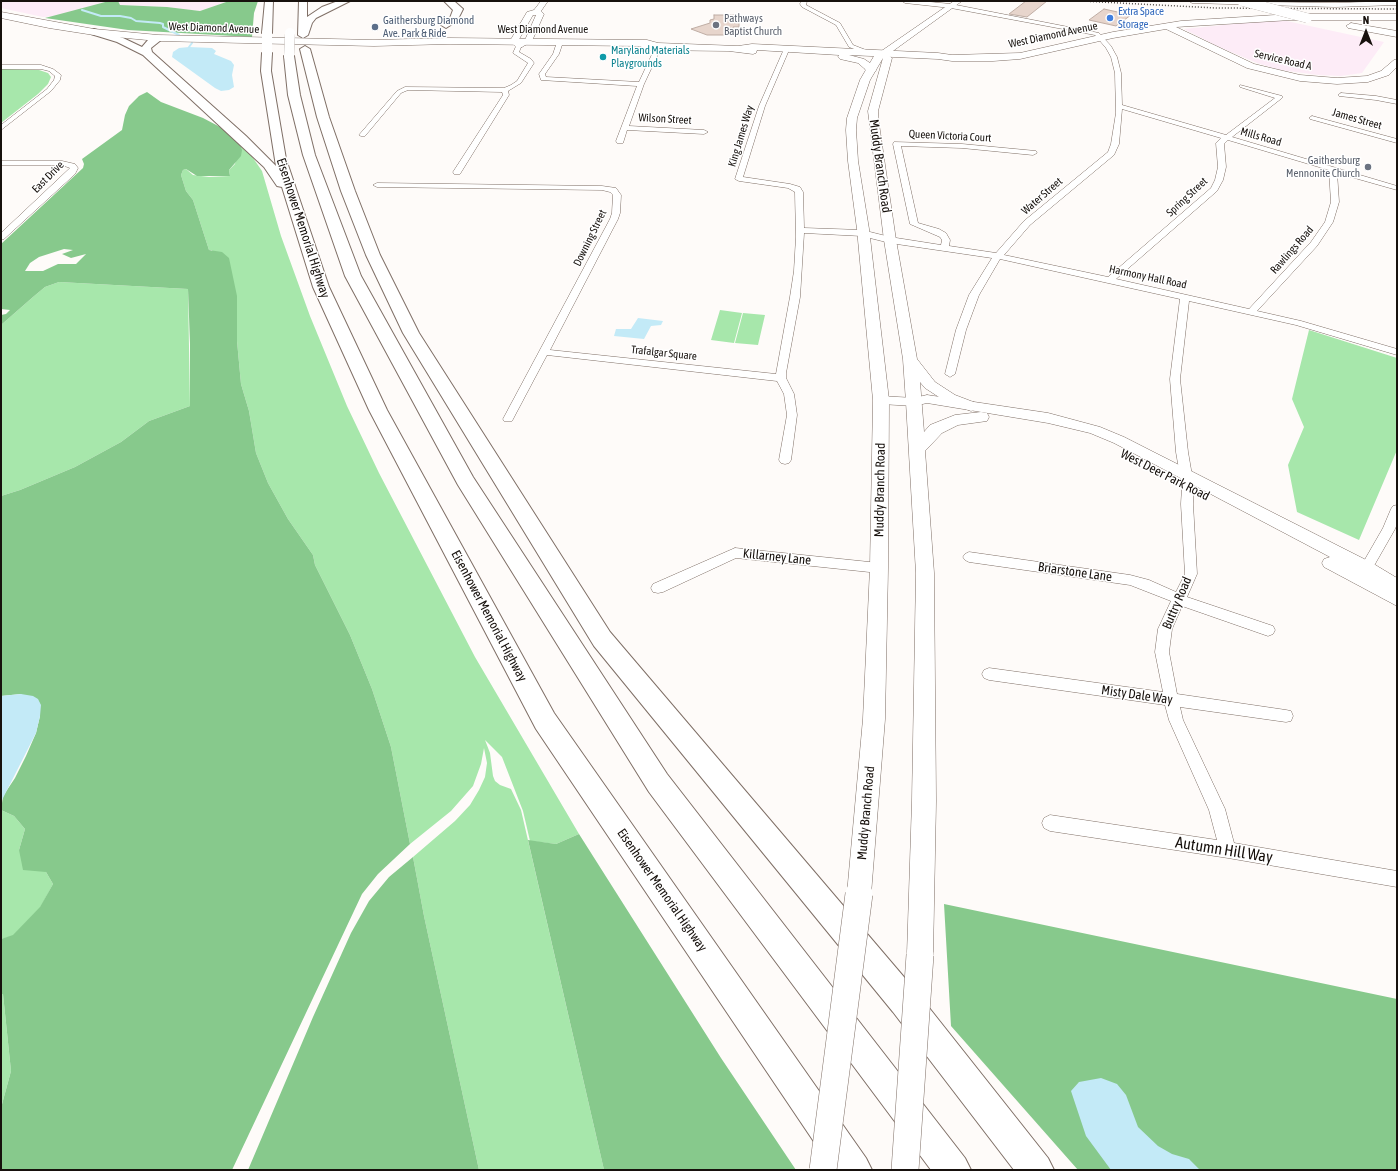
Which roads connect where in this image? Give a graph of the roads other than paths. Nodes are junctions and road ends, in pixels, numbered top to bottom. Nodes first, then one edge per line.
1 (269, 1) edge
2 (303, 1) edge
3 (346, 1) edge
4 (448, 1) edge
5 (545, 1) edge
6 (804, 1) edge
7 (905, 1) edge
8 (959, 1) edge
9 (1192, 1) edge
10 (1242, 1) edge
11 (1251, 1) edge
12 (1397, 3) edge
13 (951, 6) junction
14 (537, 12) junction
15 (1, 15) edge
16 (1397, 17) edge
17 (446, 25) joint
18 (1166, 26) junction
19 (290, 29) dead end
20 (1397, 31) edge
21 (94, 32) junction
22 (1397, 35) edge
23 (304, 36) junction
24 (158, 38) junction
25 (1101, 38) junction
26 (428, 43) junction
27 (520, 43) junction
28 (560, 43) junction
29 (657, 46) junction
30 (851, 46) junction
31 (785, 52) junction
32 (147, 53) junction
33 (838, 54) junction
34 (879, 56) junction
35 (1397, 62) edge
36 (1, 67) edge
37 (871, 71) junction
38 (641, 84) junction
39 (315, 86) junction
40 (1242, 86) dead end
41 (506, 90) junction
42 (1341, 95) dead end
43 (1397, 102) edge
44 (1119, 106) junction
45 (1312, 118) dead end
46 (1, 128) edge
47 (624, 128) junction
48 (704, 132) dead end
49 (363, 135) dead end
50 (1227, 138) junction
51 (620, 141) dead end
52 (1397, 141) edge
53 (1033, 153) dead end
54 (1, 163) edge
55 (1334, 170) junction
56 (457, 172) dead end
57 (377, 185) dead end
58 (1397, 188) edge
59 (290, 193) junction
60 (800, 234) junction
61 (339, 235) junction
62 (862, 236) junction
63 (1, 237) edge
64 (890, 240) junction
65 (944, 248) junction
66 (997, 256) junction
67 (1109, 281) junction
68 (1185, 297) junction
69 (1250, 312) junction
70 (544, 352) junction
71 (1397, 352) edge
72 (910, 359) junction
73 (950, 374) dead end
74 (781, 378) junction
75 (881, 400) junction
76 (914, 402) junction
77 (976, 411) junction
78 (508, 419) dead end
79 (917, 450) junction
80 (785, 460) dead end
81 (1187, 481) junction
82 (1397, 509) edge
83 (969, 557) dead end
84 (879, 568) junction
85 (1366, 568) junction
86 (1397, 586) edge
87 (658, 588) dead end
88 (1179, 599) junction
89 (1397, 599) edge
90 (1268, 630) dead end
91 (989, 674) dead end
92 (1170, 699) junction
93 (1286, 716) dead end
94 (1050, 823) dead end
95 (1228, 850) junction
96 (1397, 878) edge
97 (823, 1170) edge
98 (854, 1170) edge
99 (905, 1170) edge
100 (953, 1170) edge
101 (1036, 1170) edge

1 - 59 highway, Eisenhower Memorial Highway, bridge
2 - 23 highway
3 - 23 highway
4 - 17 highway
5 - 14 street
6 - 30 street
7 - 13 street
8 - 13 street
9 - 12 street
10 - 22 main road, bridge
11 - 20 main road, bridge
13 - 25 street
13 - 34 street
14 - 27 street
14 - 27 street
15 - 21 main road, West Diamond Avenue
16 - 18 main road, West Diamond Avenue
17 - 26 main road
18 - 25 main road, West Diamond Avenue
18 - 35 main road, Service Road A
19 - 61 highway, bridge
21 - 24 main road, West Diamond Avenue
21 - 32 highway
23 - 39 highway
24 - 26 main road, West Diamond Avenue
24 - 32 highway
25 - 34 main road, West Diamond Avenue
25 - 44 street, Water Street
26 - 27 main road, West Diamond Avenue
27 - 28 main road, West Diamond Avenue
27 - 41 street, West Diamond Avenue
28 - 29 main road, West Diamond Avenue
28 - 38 street
29 - 31 main road, West Diamond Avenue
29 - 38 street
30 - 33 street
30 - 34 street
31 - 33 main road, West Diamond Avenue
31 - 60 street, King James Way
32 - 59 highway
33 - 34 main road, West Diamond Avenue
33 - 37 main road
34 - 37 main road, Muddy Branch Road
34 - 64 main road, Muddy Branch Road
36 - 46 street
37 - 62 main road, Muddy Branch Road
38 - 47 street
39 - 61 highway
39 - 101 highway
40 - 50 street
41 - 49 street
41 - 56 street, West Diamond Avenue
42 - 43 street
44 - 50 street, Mills Road
44 - 66 street, Water Street
45 - 52 street, James Street
47 - 48 street, Wilson Street
47 - 51 street
50 - 55 street, Mills Road
50 - 67 street, Spring Street
53 - 65 street, Queen Victoria Court
54 - 63 street, East Drive
55 - 58 street, Mills Road
55 - 69 street, Rawlings Road
57 - 70 street, Downing Street
59 - 98 highway, Eisenhower Memorial Highway
60 - 62 street
60 - 74 street, King James Way
61 - 100 highway
62 - 64 street
62 - 75 main road, Muddy Branch Road
64 - 65 street, Harmony Hall Road
64 - 72 main road, Muddy Branch Road
65 - 66 street, Harmony Hall Road
66 - 67 street, Harmony Hall Road
66 - 73 street, Water Street
67 - 68 street, Harmony Hall Road
68 - 69 street, Harmony Hall Road
68 - 81 street, Buttry Road
69 - 71 street, Harmony Hall Road
70 - 74 street, Trafalgar Square
70 - 78 street, Downing Street
72 - 76 main road, Muddy Branch Road
72 - 77 main road
74 - 80 street
75 - 76 street, West Deer Park Road
75 - 84 main road, Muddy Branch Road
76 - 77 street, West Deer Park Road
76 - 79 main road, Muddy Branch Road
77 - 79 main road
77 - 81 street, West Deer Park Road
79 - 99 main road, Muddy Branch Road, bridge
81 - 85 street, West Deer Park Road
81 - 88 street, Buttry Road
81 - 89 street, West Deer Park Road
82 - 85 street
83 - 88 street, Briarstone Lane
84 - 87 street, Killarney Lane
84 - 97 main road, Muddy Branch Road, bridge
85 - 86 street, West Deer Park Road
88 - 90 street, Briarstone Lane
88 - 92 street, Buttry Road
91 - 92 street, Misty Dale Way
92 - 93 street, Misty Dale Way
92 - 95 street, Buttry Road
94 - 95 street, Autumn Hill Way
95 - 96 street, Autumn Hill Way

